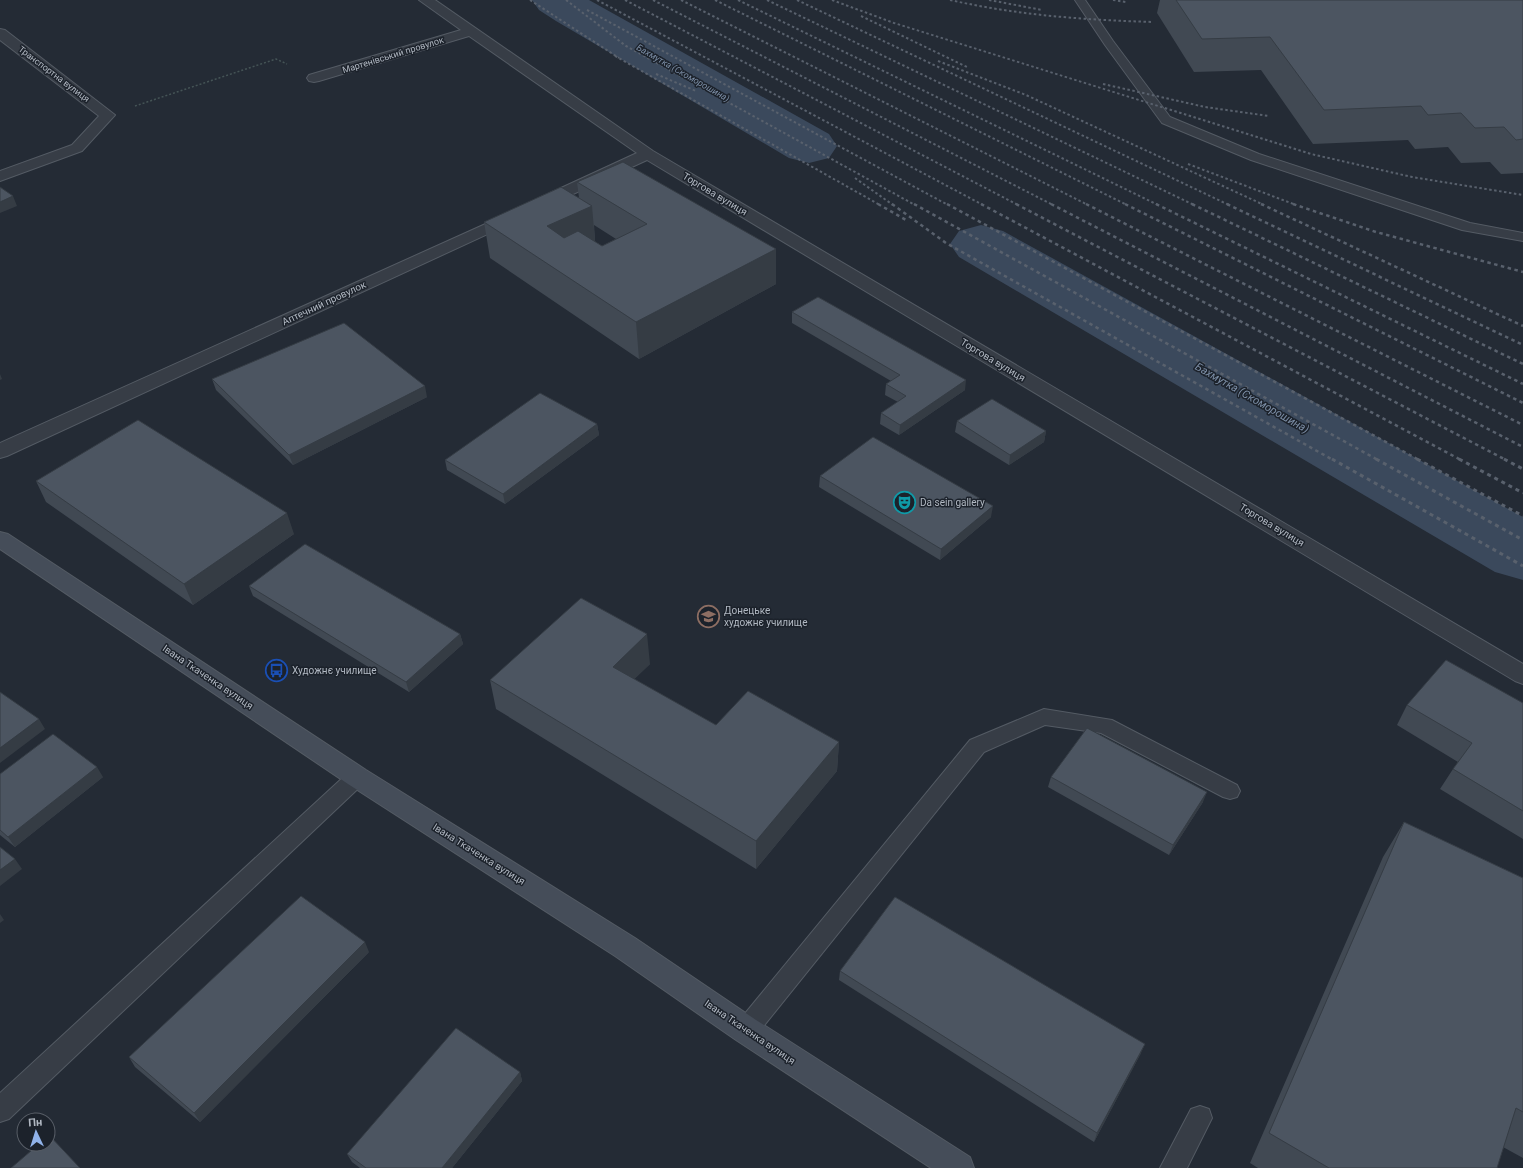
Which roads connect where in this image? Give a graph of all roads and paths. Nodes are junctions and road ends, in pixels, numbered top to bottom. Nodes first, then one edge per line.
1 (426, 0) edge
2 (1080, 0) edge
3 (472, 31) junction
4 (0, 33) edge
5 (314, 78) joint
6 (108, 115) junction
7 (648, 154) junction
8 (0, 176) edge
9 (1523, 237) edge
10 (0, 451) edge
11 (0, 539) edge
12 (1523, 675) edge
13 (357, 777) junction
14 (1230, 791) dead end
15 (746, 1030) junction
16 (0, 1110) edge
17 (1200, 1118) dead end
18 (960, 1168) edge
19 (1173, 1168) edge

1 - 3 street, Торгова вулиця
2 - 9 lane
3 - 5 street, Мартенівський провулок
3 - 7 street, Торгова вулиця
4 - 6 street, Транспортна вулиця
5 - 6 path
6 - 8 street
7 - 10 street, Аптечний провулок
7 - 12 street, Торгова вулиця
11 - 13 main road, Івана Ткаченка вулиця
13 - 15 main road, Івана Ткаченка вулиця
13 - 16 lane
14 - 15 lane
15 - 18 main road, Івана Ткаченка вулиця
17 - 19 lane

